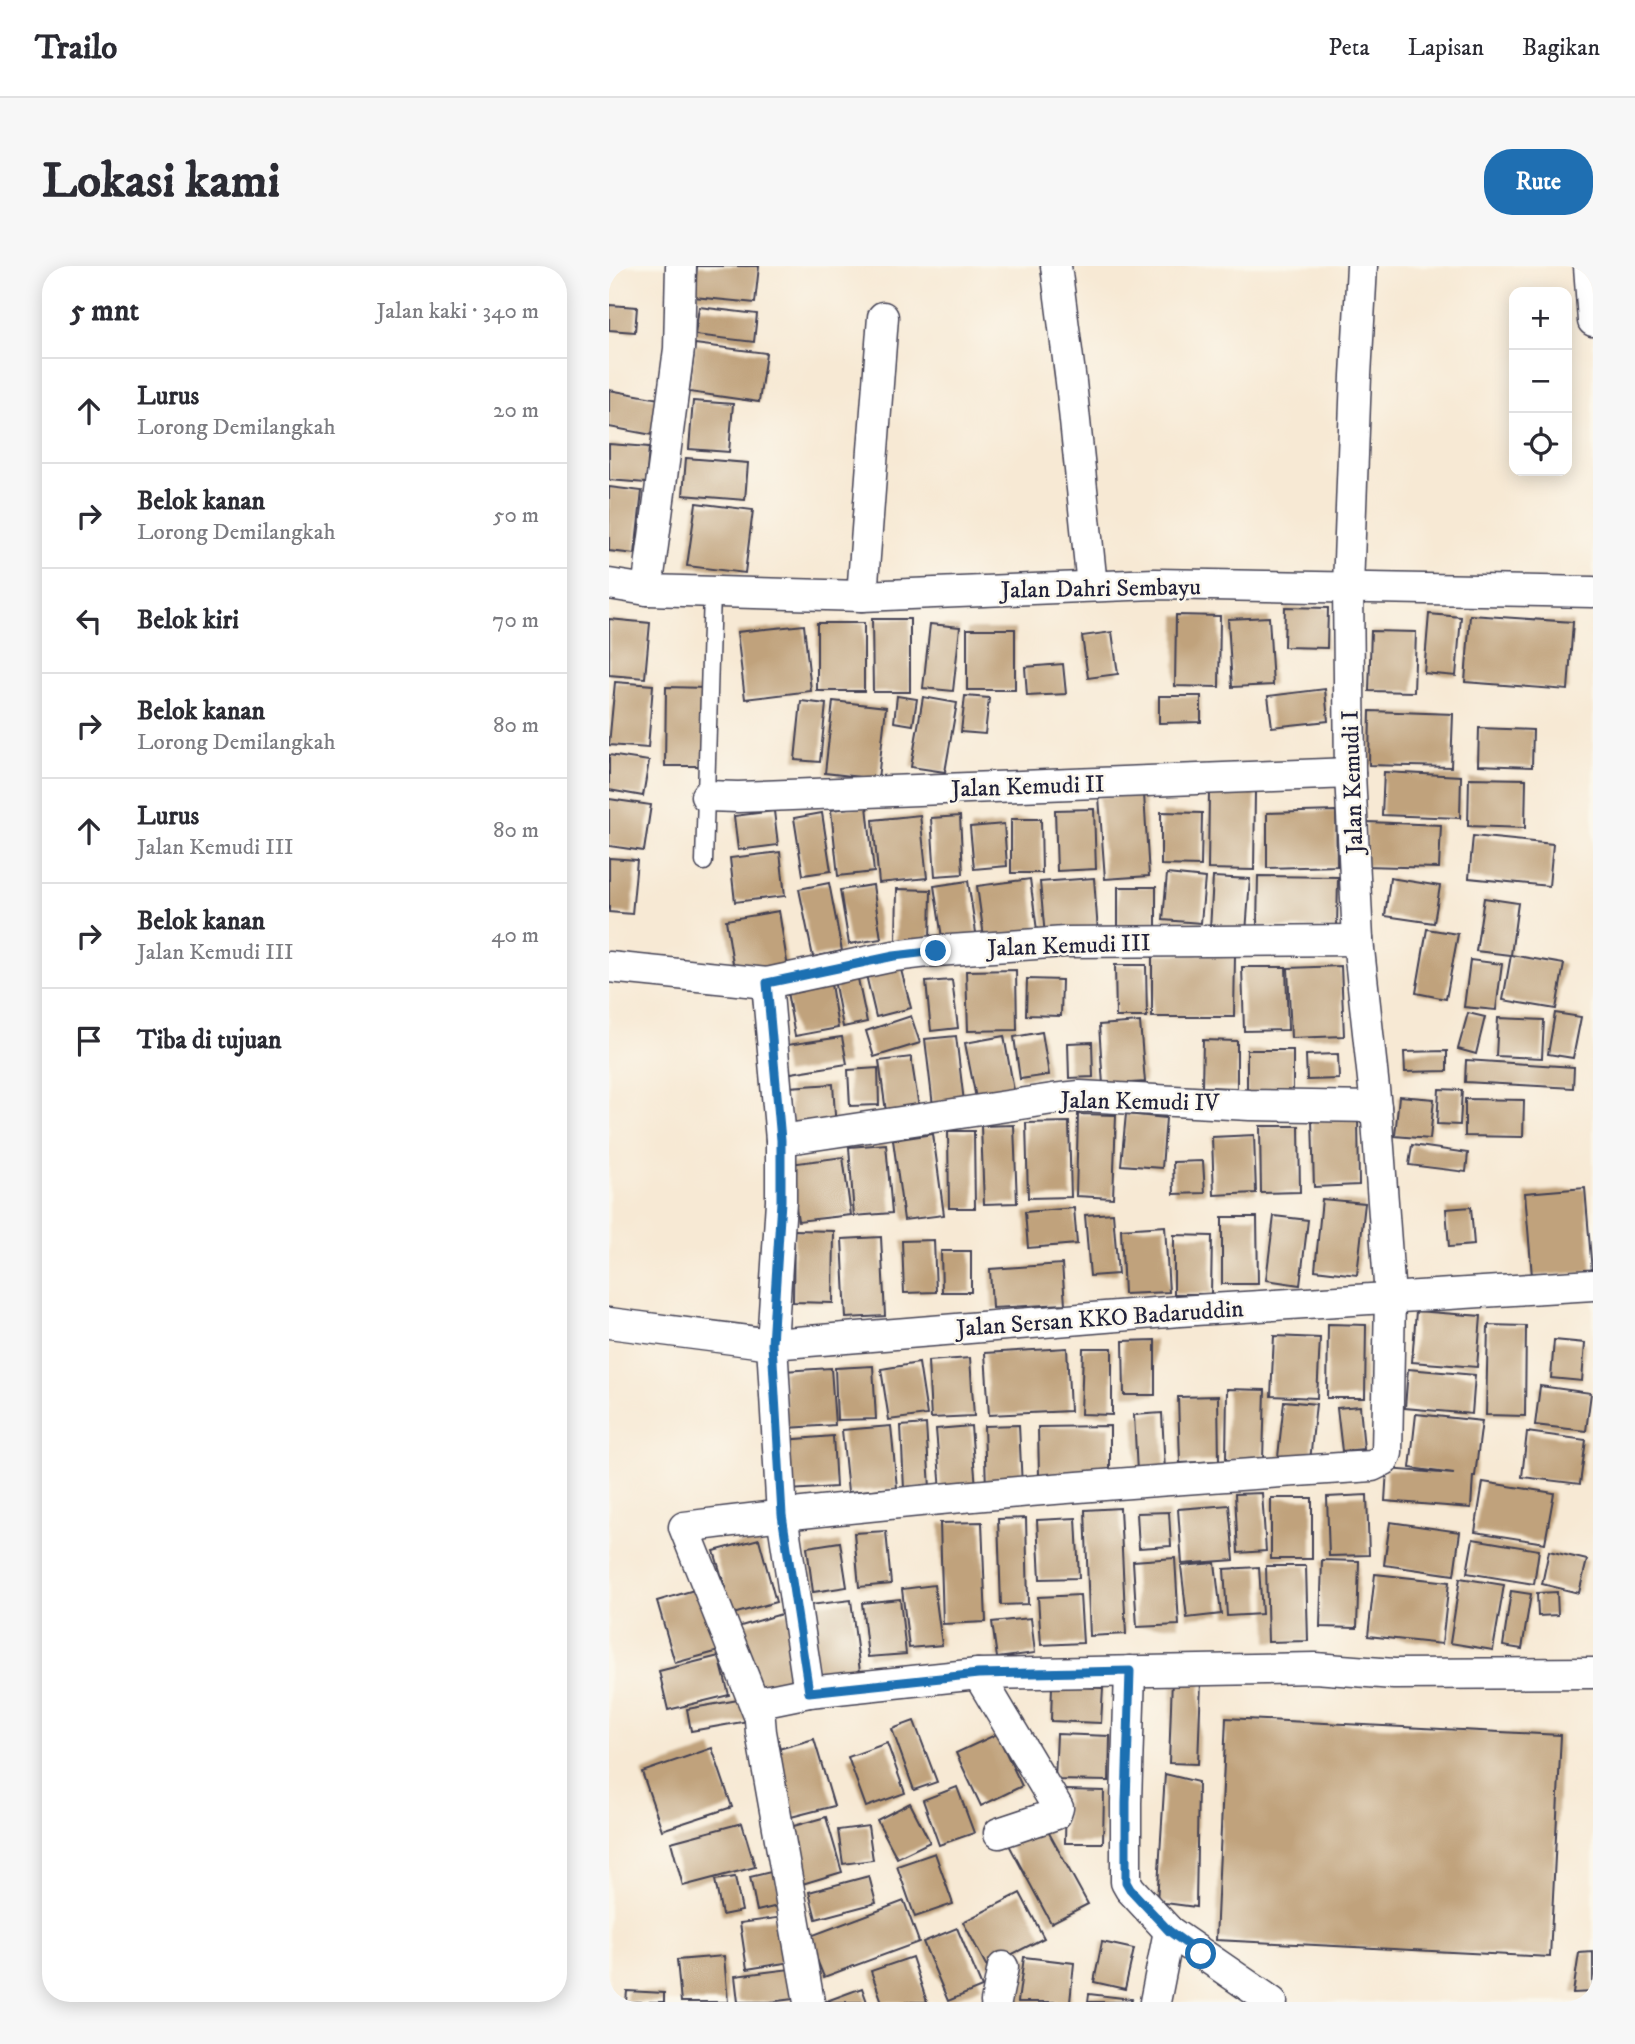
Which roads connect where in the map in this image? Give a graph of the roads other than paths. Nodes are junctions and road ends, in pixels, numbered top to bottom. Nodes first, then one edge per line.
1 (681, 266) edge
2 (1056, 266) edge
3 (1362, 266) edge
4 (1589, 266) edge
5 (883, 317) dead end
6 (1593, 321) edge
7 (609, 584) edge
8 (1092, 586) junction
9 (1348, 587) junction
10 (647, 590) junction
11 (712, 592) junction
12 (1593, 593) edge
13 (862, 596) junction
14 (1350, 772) junction
15 (706, 796) junction
16 (704, 862) dead end
17 (1358, 940) junction
18 (609, 967) edge
19 (767, 983) junction
20 (1375, 1107) junction
21 (781, 1140) junction
22 (1593, 1285) edge
23 (1390, 1297) junction
24 (609, 1323) edge
25 (772, 1344) junction
26 (782, 1515) junction
27 (1130, 1671) junction
28 (1593, 1673) edge
29 (978, 1674) junction
30 (809, 1692) junction
31 (758, 1713) junction
32 (999, 1833) dead end
33 (1169, 1931) junction
34 (1003, 1967) dead end
35 (809, 2002) edge
36 (996, 2002) edge
37 (1155, 2002) edge
38 (1272, 2002) edge

1 - 10 street
2 - 8 street
3 - 9 street, Jalan Kemudi I
4 - 6 street
5 - 13 street
7 - 10 street, Jalan Dahri Sembayu
8 - 9 street, Jalan Dahri Sembayu
8 - 13 street, Jalan Dahri Sembayu
9 - 12 street, Jalan Dahri Sembayu
9 - 14 street, Jalan Kemudi I
10 - 11 street, Jalan Dahri Sembayu
11 - 13 street, Jalan Dahri Sembayu
11 - 15 lane
14 - 15 street, Jalan Kemudi II
14 - 17 street, Jalan Kemudi I
15 - 16 lane
17 - 19 street, Jalan Kemudi III
17 - 20 street, Jalan Kemudi I
18 - 19 street, Jalan Kemudi III
19 - 21 street
20 - 21 street, Jalan Kemudi IV
20 - 23 street, Jalan Kemudi I
21 - 25 street
22 - 23 street, Jalan Sersan KKO Badaruddin
23 - 25 street, Jalan Sersan KKO Badaruddin
23 - 26 street, Jalan Kemudi I
24 - 25 street, Jalan Sersan KKO Badaruddin
25 - 26 street
26 - 30 street
26 - 31 street
27 - 28 street
27 - 29 street
27 - 33 street
29 - 30 street
29 - 32 street
30 - 31 street
31 - 35 street
33 - 37 street
33 - 38 street
34 - 36 street

